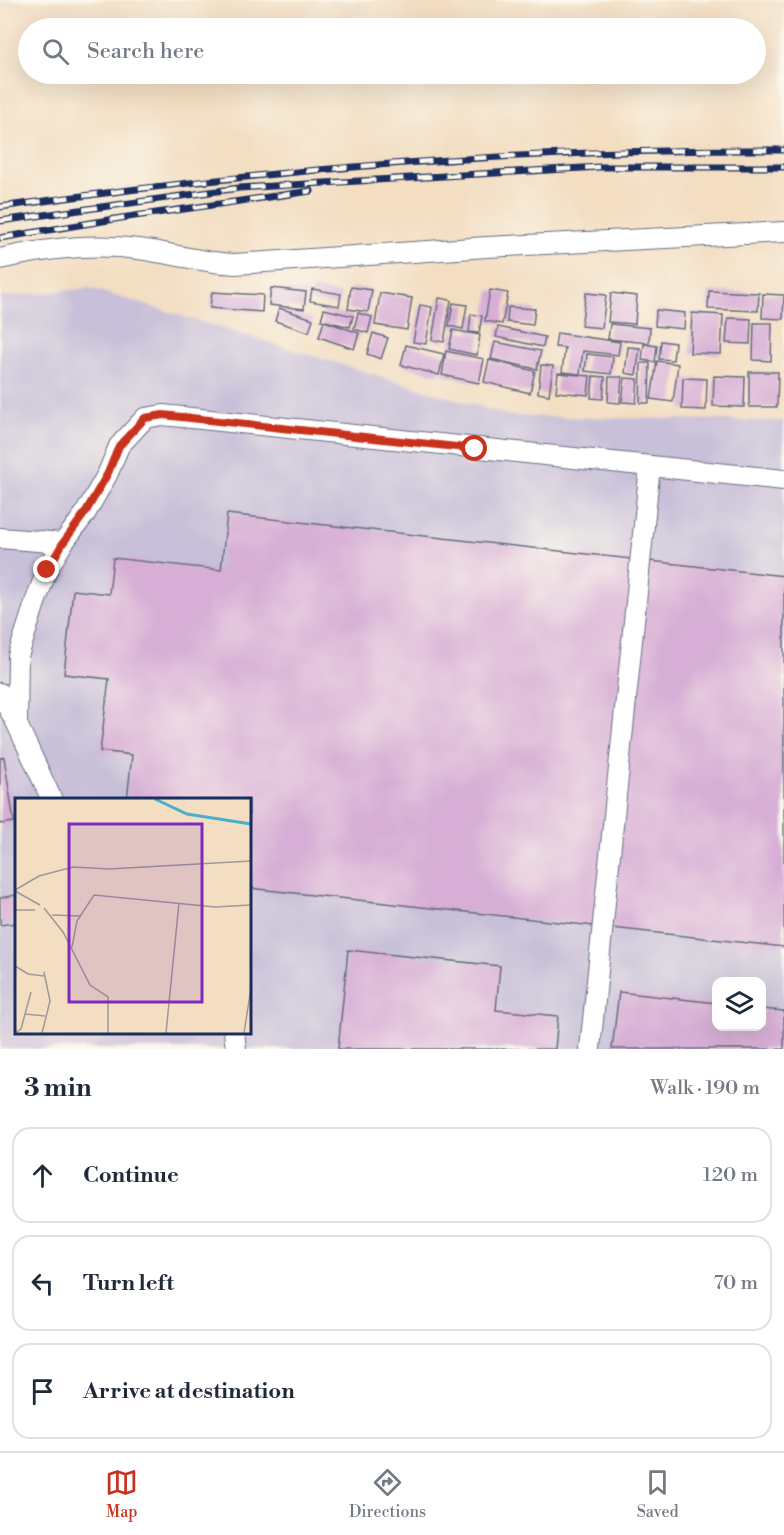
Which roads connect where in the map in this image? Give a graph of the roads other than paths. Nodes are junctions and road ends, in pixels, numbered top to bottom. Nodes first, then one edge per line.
1 (784, 232) edge
2 (0, 259) edge
3 (650, 466) junction
4 (784, 480) edge
5 (0, 538) edge
6 (63, 543) junction
7 (0, 693) edge
8 (17, 724) junction
9 (51, 798) edge
10 (234, 1034) edge
11 (236, 1049) edge
12 (590, 1049) edge

1 - 2 street
3 - 4 street
3 - 6 street
3 - 12 street
5 - 6 street
6 - 8 street
7 - 8 street
8 - 9 street
10 - 11 street

